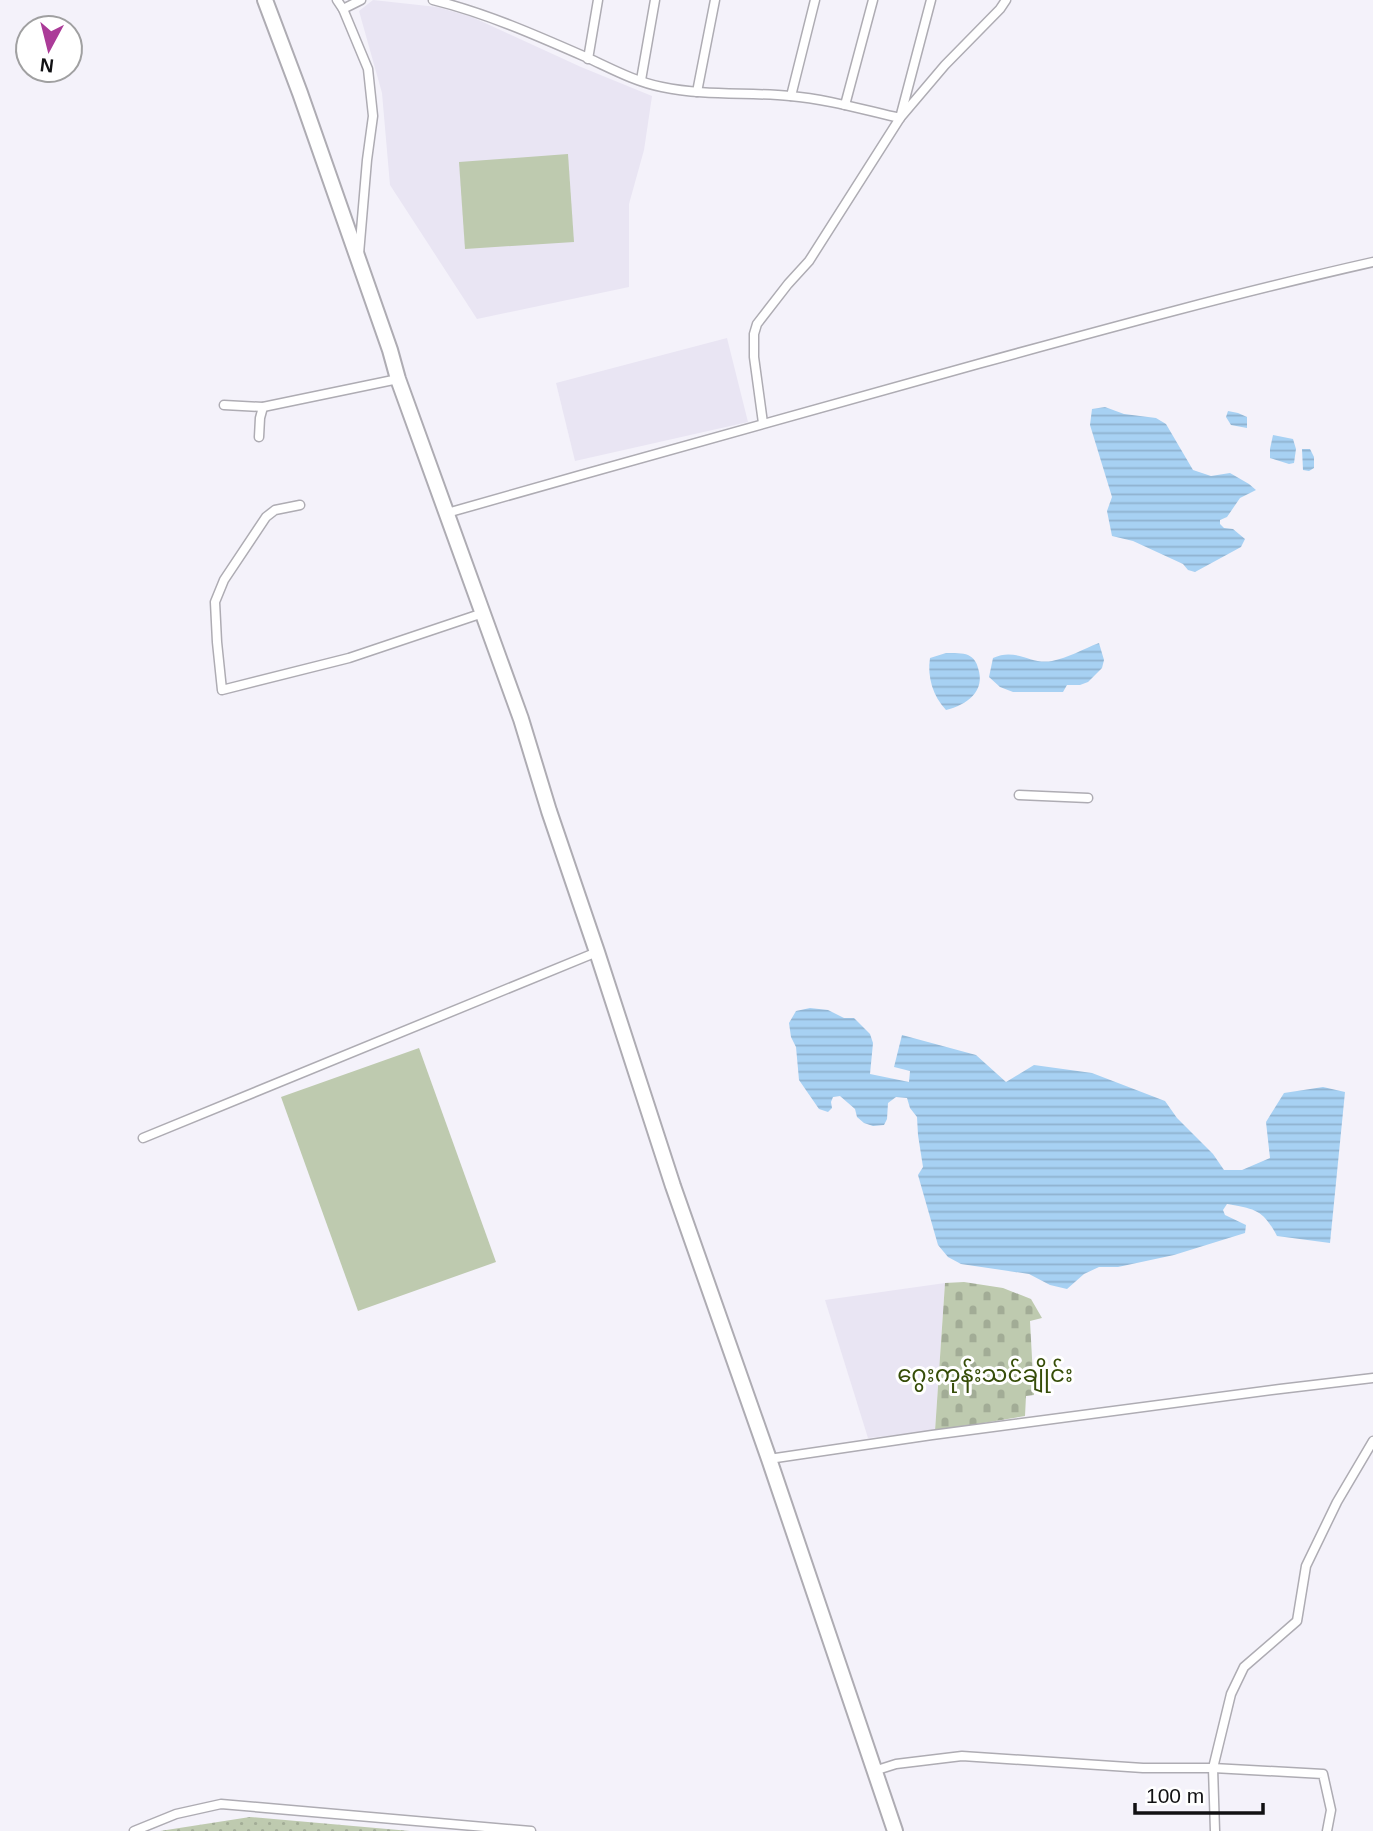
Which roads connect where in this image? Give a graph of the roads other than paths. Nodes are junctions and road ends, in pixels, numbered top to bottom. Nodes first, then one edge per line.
1 (265, 0) edge
2 (337, 0) edge
3 (361, 0) edge
4 (433, 0) edge
5 (598, 0) edge
6 (655, 0) edge
7 (715, 0) edge
8 (815, 0) edge
9 (873, 0) edge
10 (931, 0) edge
11 (1006, 0) edge
12 (343, 9) junction
13 (588, 59) junction
14 (641, 80) junction
15 (697, 92) junction
16 (791, 96) junction
17 (845, 105) junction
18 (900, 118) junction
19 (359, 261) junction
20 (1373, 262) edge
21 (398, 379) junction
22 (224, 405) dead end
23 (263, 407) junction
24 (763, 423) junction
25 (259, 438) dead end
26 (300, 505) dead end
27 (447, 513) junction
28 (483, 613) junction
29 (1019, 794) dead end
30 (1088, 798) dead end
31 (597, 952) junction
32 (143, 1138) dead end
33 (1373, 1378) edge
34 (1373, 1441) edge
35 (769, 1459) junction
36 (1213, 1768) junction
37 (874, 1771) junction
38 (134, 1831) edge
39 (531, 1831) edge
40 (895, 1831) edge
41 (1215, 1831) edge
42 (1327, 1831) edge

1 - 19 highway
2 - 12 street
3 - 12 street
4 - 13 street
5 - 13 street
6 - 14 street
7 - 15 street
8 - 16 street
9 - 17 street
10 - 18 street
11 - 18 street
12 - 19 street
13 - 14 street
14 - 15 street
15 - 16 street
16 - 17 street
17 - 18 street
18 - 24 street
19 - 21 highway
20 - 24 street
21 - 23 street
21 - 27 highway
22 - 23 street
23 - 25 street
24 - 27 street
26 - 28 street
27 - 28 highway
28 - 31 highway
29 - 30 street
31 - 32 street
31 - 35 highway
33 - 35 street
34 - 36 street
35 - 37 highway
36 - 37 street
36 - 41 street
36 - 42 street
37 - 40 highway
38 - 39 street

